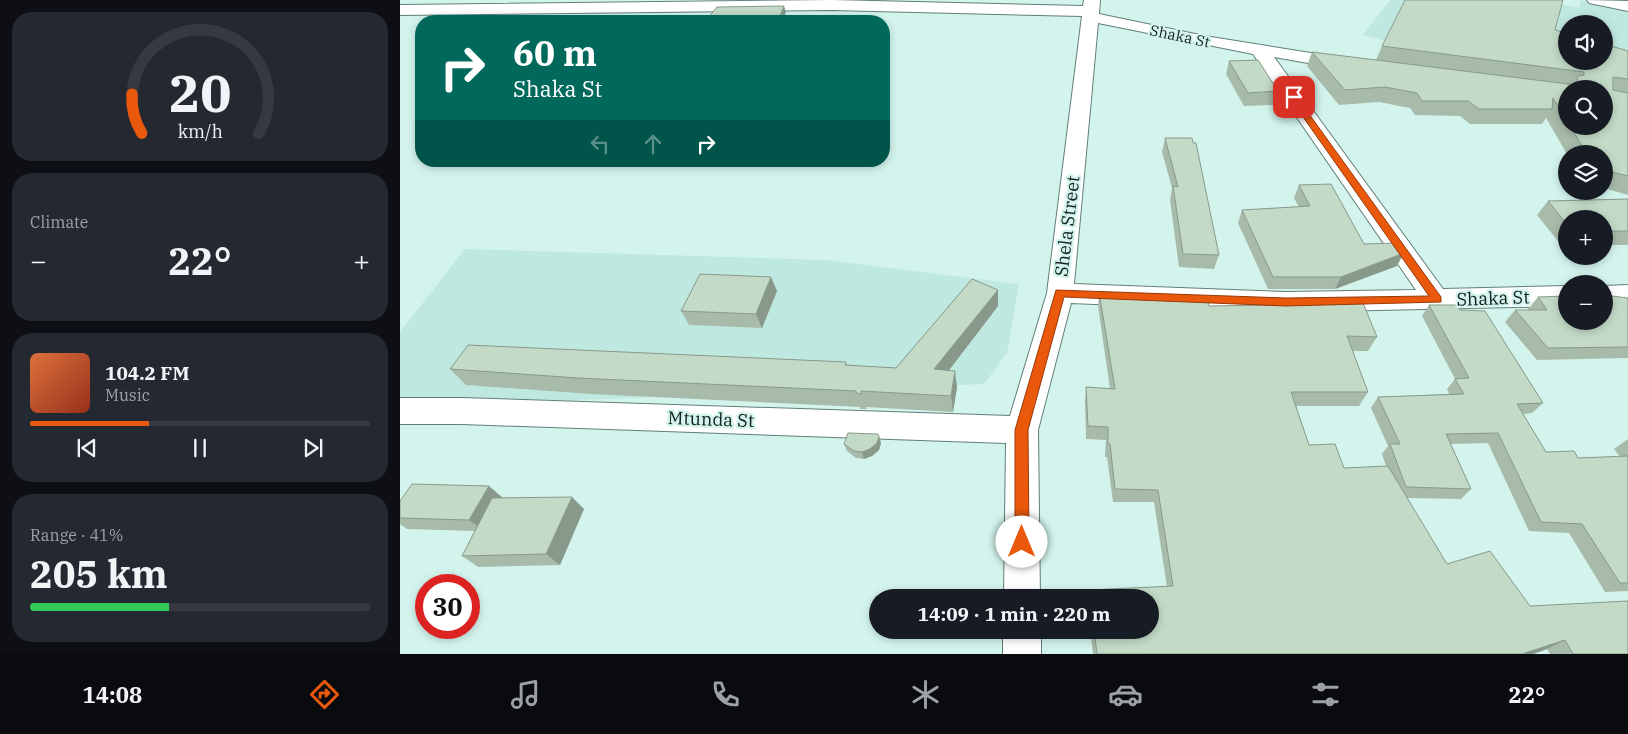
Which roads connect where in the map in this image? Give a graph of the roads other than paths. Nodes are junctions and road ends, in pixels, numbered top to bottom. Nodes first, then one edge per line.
1 (1595, 0) edge
2 (1628, 6) edge
3 (1091, 9) edge
4 (400, 10) edge
5 (1260, 51) junction
6 (1361, 65) edge
7 (1060, 293) junction
8 (1613, 295) edge
9 (1628, 295) edge
10 (1558, 296) edge
11 (1437, 300) junction
12 (400, 411) edge
13 (1022, 430) junction
14 (1022, 589) edge
15 (1022, 639) edge
16 (1022, 654) edge

1 - 2 street
3 - 4 street, Shaka St
3 - 5 street, Shaka St
3 - 7 street, Shela Street
5 - 6 street, Shaka St
5 - 11 street
7 - 11 street, Shaka St
7 - 13 street, Shela Street
8 - 9 street
10 - 11 street, Shaka St
12 - 13 street, Mtunda St
13 - 14 street, Shela Street
15 - 16 street

